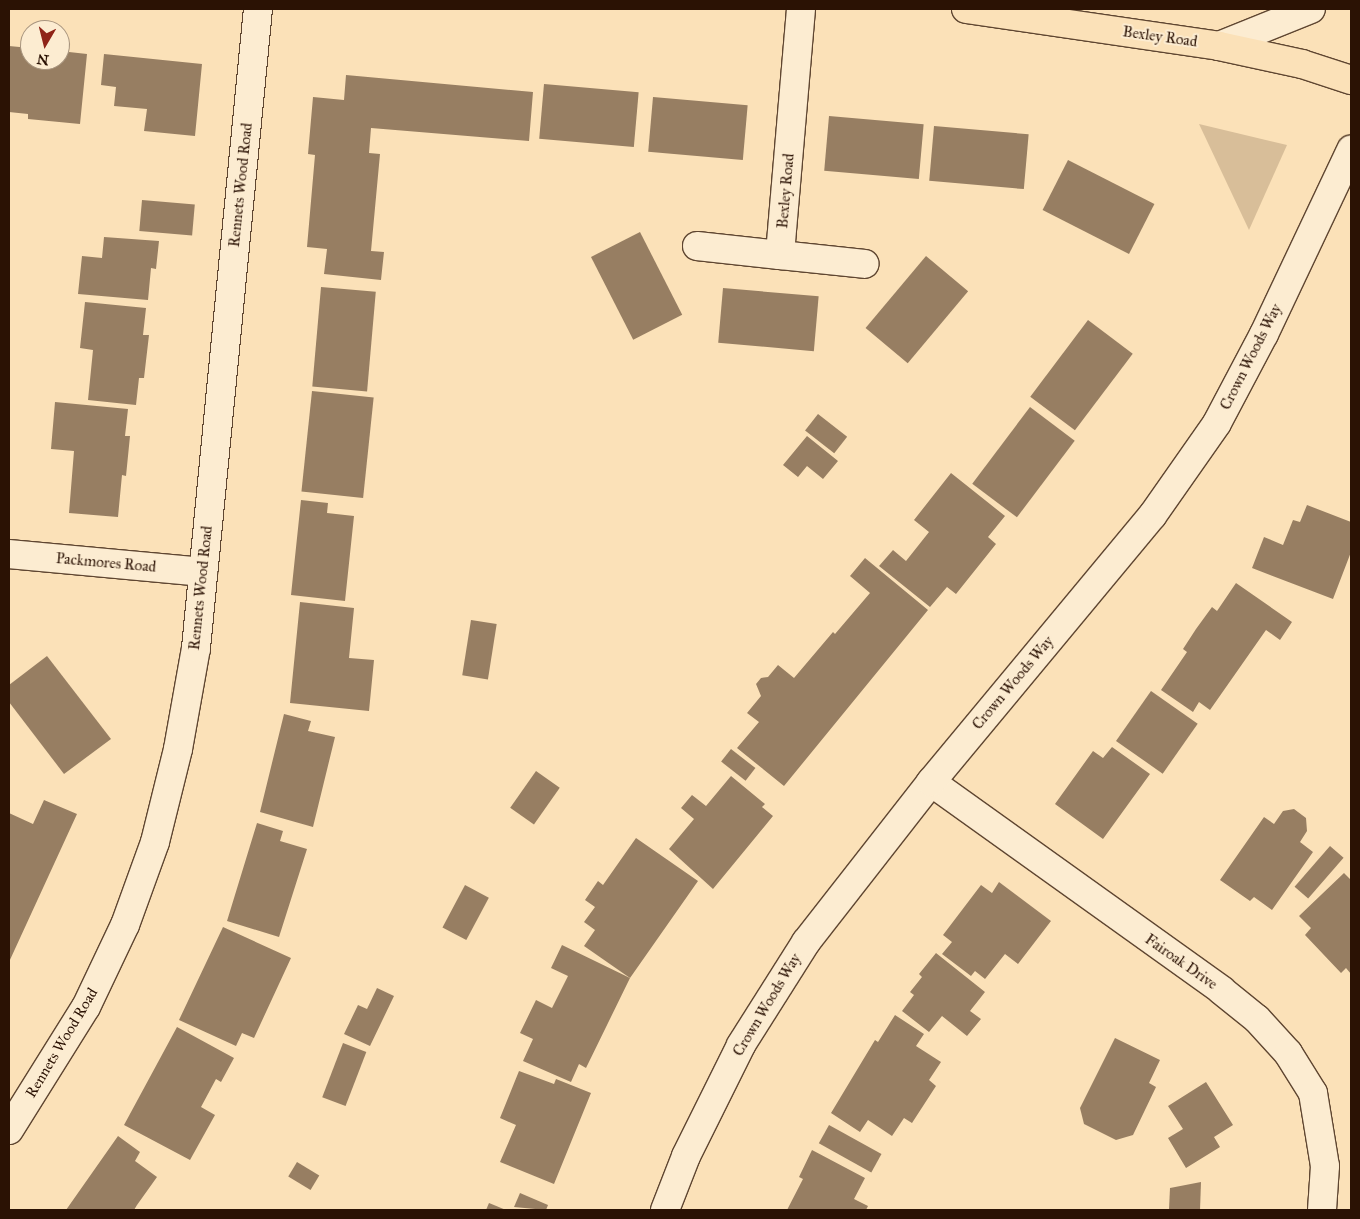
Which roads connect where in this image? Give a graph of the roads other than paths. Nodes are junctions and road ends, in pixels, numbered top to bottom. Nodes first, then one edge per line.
1 (258, 9) edge
2 (801, 9) edge
3 (966, 9) edge
4 (1311, 9) edge
5 (1219, 46) junction
6 (1351, 80) edge
7 (1351, 150) edge
8 (697, 246) dead end
9 (780, 255) junction
10 (865, 264) dead end
11 (9, 554) edge
12 (203, 572) junction
13 (931, 782) junction
14 (9, 1130) edge
15 (665, 1210) edge
16 (1322, 1210) edge

1 - 12 street, Rennets Wood Road
2 - 9 street, Bexley Road
3 - 5 main road, Bexley Road
4 - 5 street
5 - 6 main road, Bexley Road
7 - 13 street, Crown Woods Way
8 - 9 street
9 - 10 street
11 - 12 street, Packmores Road
12 - 14 street, Rennets Wood Road
13 - 15 street, Crown Woods Way
13 - 16 street, Fairoak Drive

